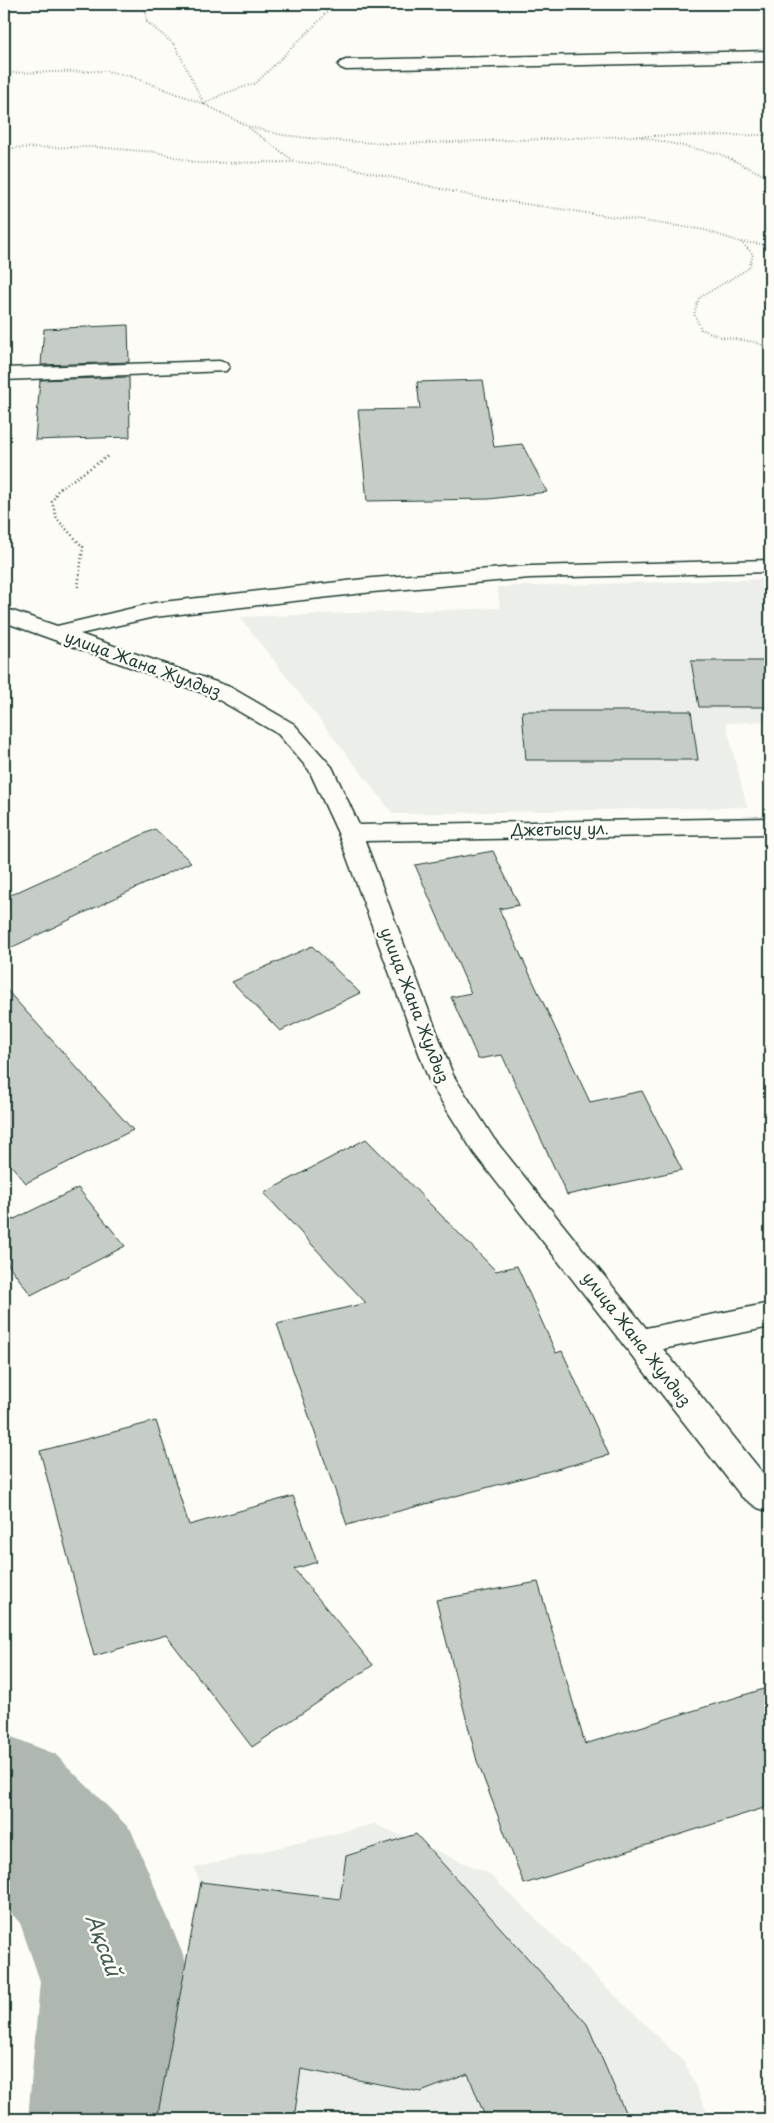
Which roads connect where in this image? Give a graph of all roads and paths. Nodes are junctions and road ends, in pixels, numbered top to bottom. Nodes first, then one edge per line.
1 (145, 4) edge
2 (332, 4) edge
3 (770, 56) edge
4 (346, 65) dead end
5 (4, 74) edge
6 (204, 104) junction
7 (247, 126) junction
8 (770, 135) edge
9 (635, 136) junction
10 (4, 148) edge
11 (295, 162) junction
12 (770, 178) edge
13 (740, 242) junction
14 (770, 245) edge
15 (770, 349) edge
16 (219, 367) dead end
17 (4, 374) edge
18 (108, 456) dead end
19 (770, 566) edge
20 (4, 615) edge
21 (56, 632) junction
22 (770, 826) edge
23 (350, 832) junction
24 (770, 1315) edge
25 (640, 1342) junction
26 (770, 1498) edge

1 - 6 path
2 - 6 path
3 - 4 street
5 - 6 path
6 - 7 path
7 - 9 path
7 - 11 path
8 - 9 path
9 - 12 path
10 - 11 path
11 - 13 path
13 - 14 path
13 - 15 path
16 - 17 street
18 - 21 path
19 - 21 street
20 - 21 street, улица Жана Жулдыз
21 - 23 street, улица Жана Жулдыз
22 - 23 street, Джетысу ул.
23 - 25 street, улица Жана Жулдыз
24 - 25 street
25 - 26 street, улица Жана Жулдыз

